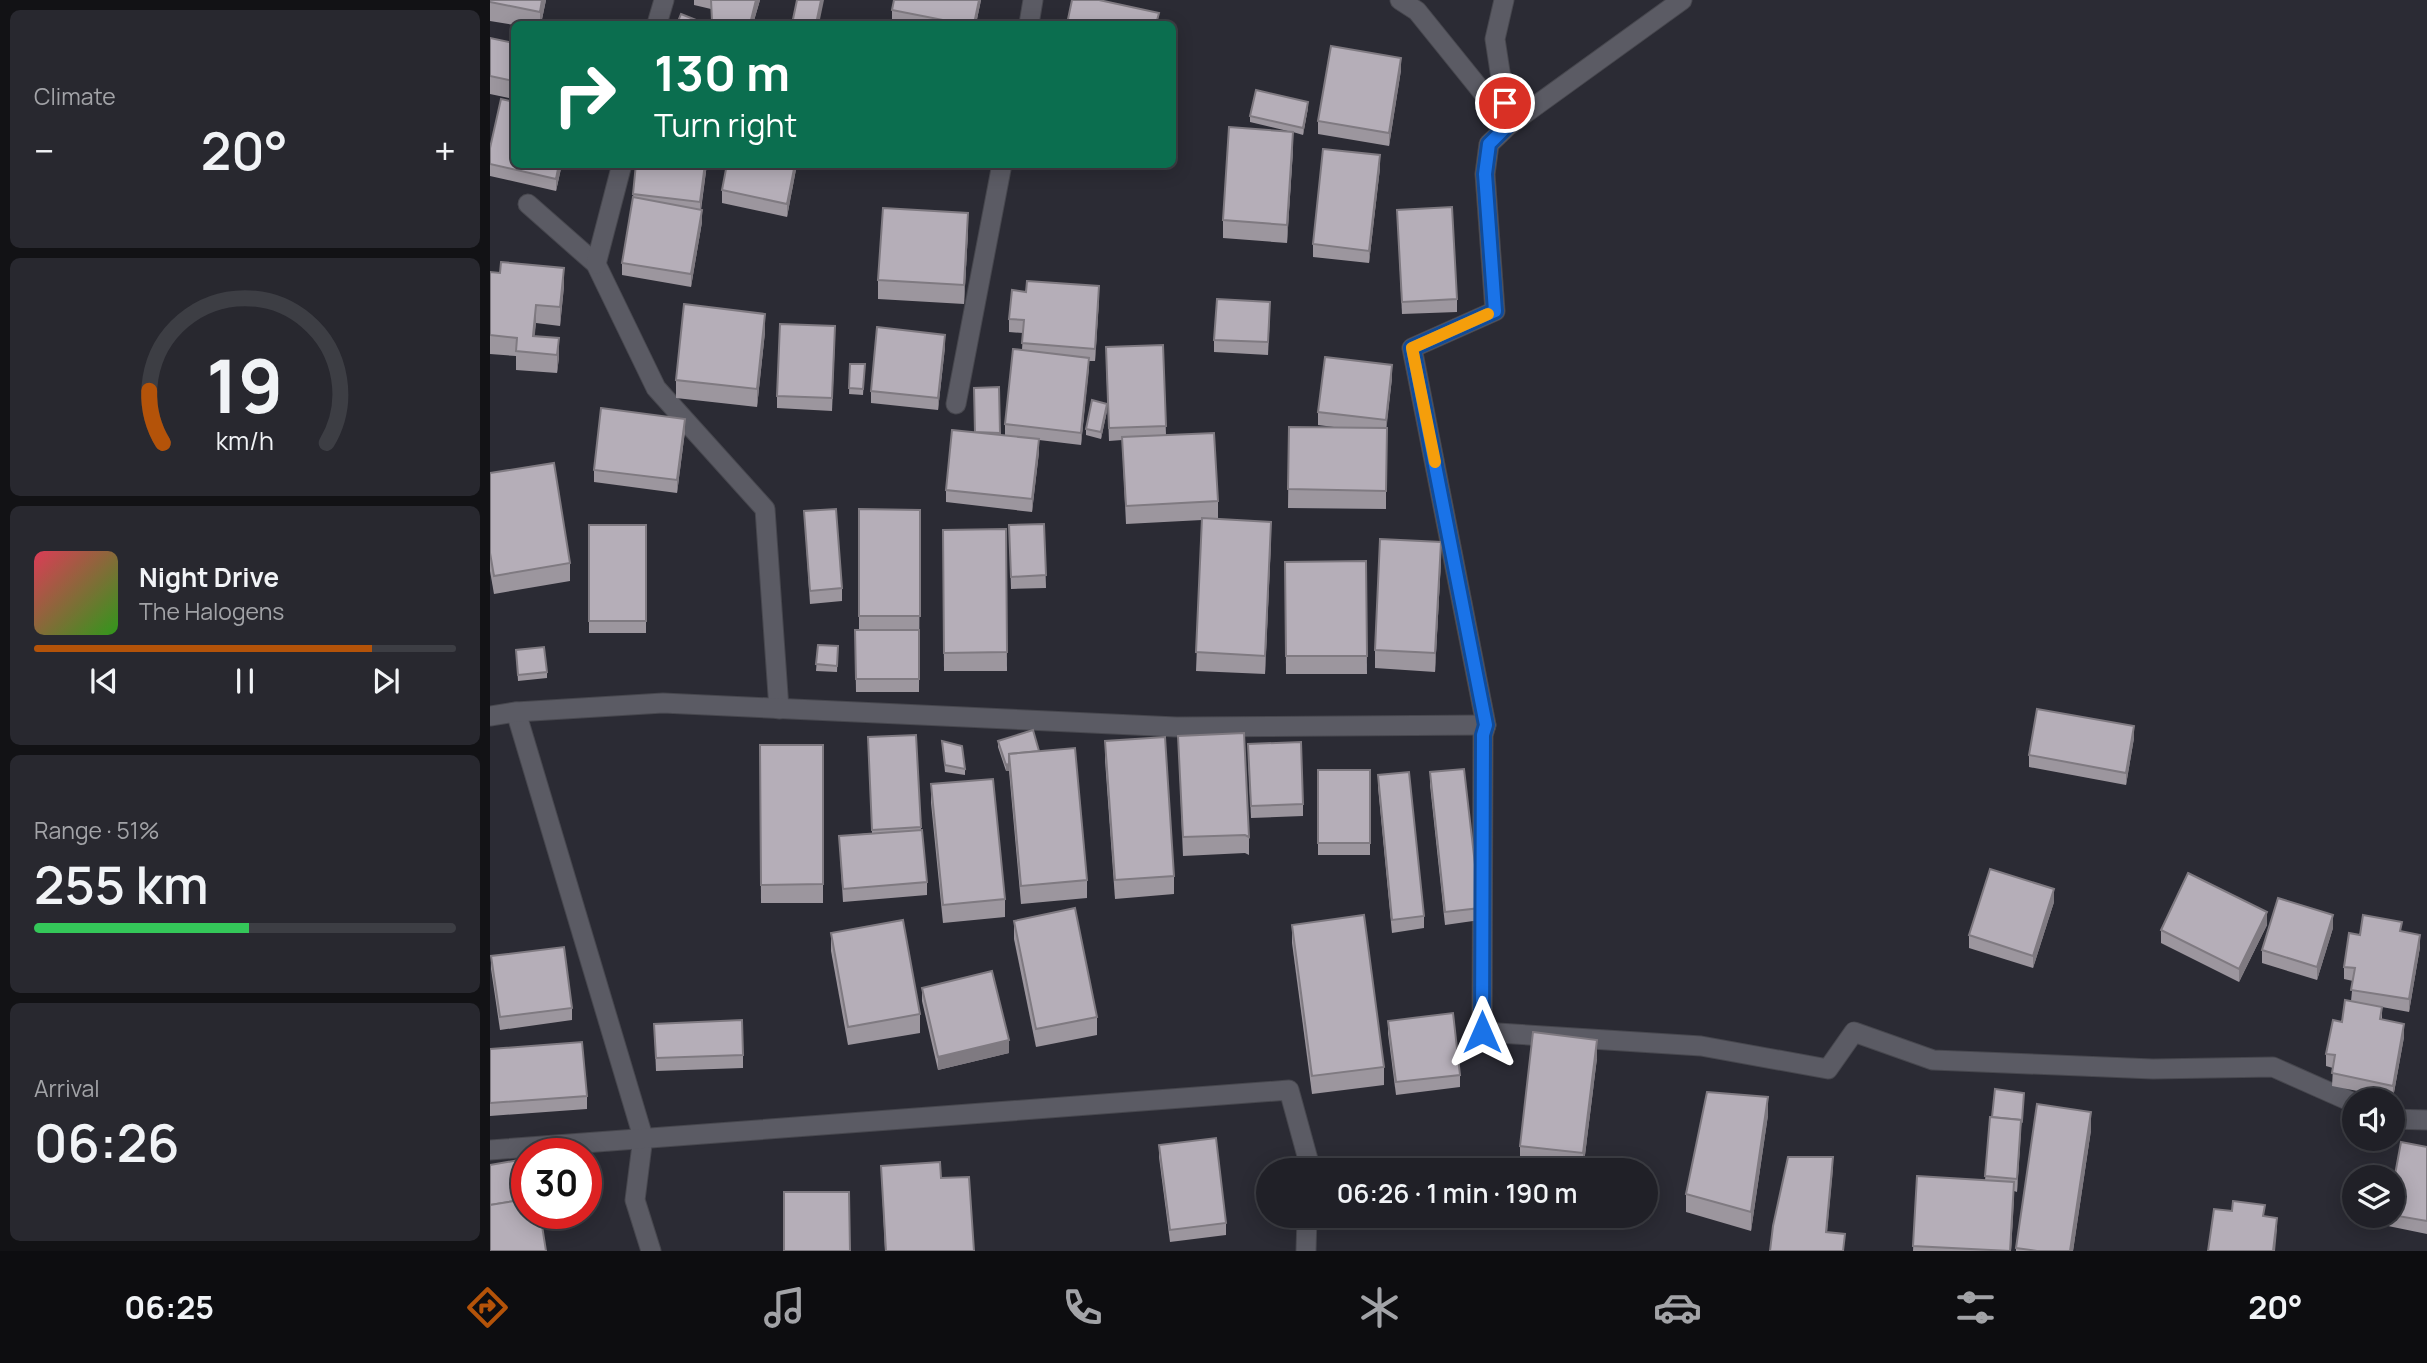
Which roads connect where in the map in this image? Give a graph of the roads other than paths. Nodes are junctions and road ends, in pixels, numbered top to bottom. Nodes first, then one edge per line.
1 (664, 0) edge
2 (1033, 0) edge
3 (1400, 0) edge
4 (1504, 0) edge
5 (1682, 0) edge
6 (658, 21) edge
7 (1029, 21) edge
8 (1508, 125) junction
9 (621, 168) edge
10 (1001, 168) edge
11 (528, 204) dead end
12 (596, 264) junction
13 (956, 404) dead end
14 (779, 709) junction
15 (516, 712) junction
16 (490, 716) edge
17 (1486, 725) junction
18 (2342, 1098) edge
19 (2405, 1119) edge
20 (2427, 1120) edge
21 (643, 1138) junction
22 (490, 1150) edge
23 (1308, 1158) edge
24 (1307, 1228) edge
25 (651, 1251) edge
26 (1306, 1251) edge

1 - 6 street
2 - 7 street
3 - 8 street
4 - 8 street
5 - 8 street
8 - 17 street
9 - 12 street
10 - 13 street
11 - 12 street
12 - 14 street
14 - 15 street
14 - 17 street
15 - 16 street
15 - 21 street
17 - 18 street
19 - 20 street
21 - 22 street
21 - 23 street
21 - 25 street
24 - 26 street

